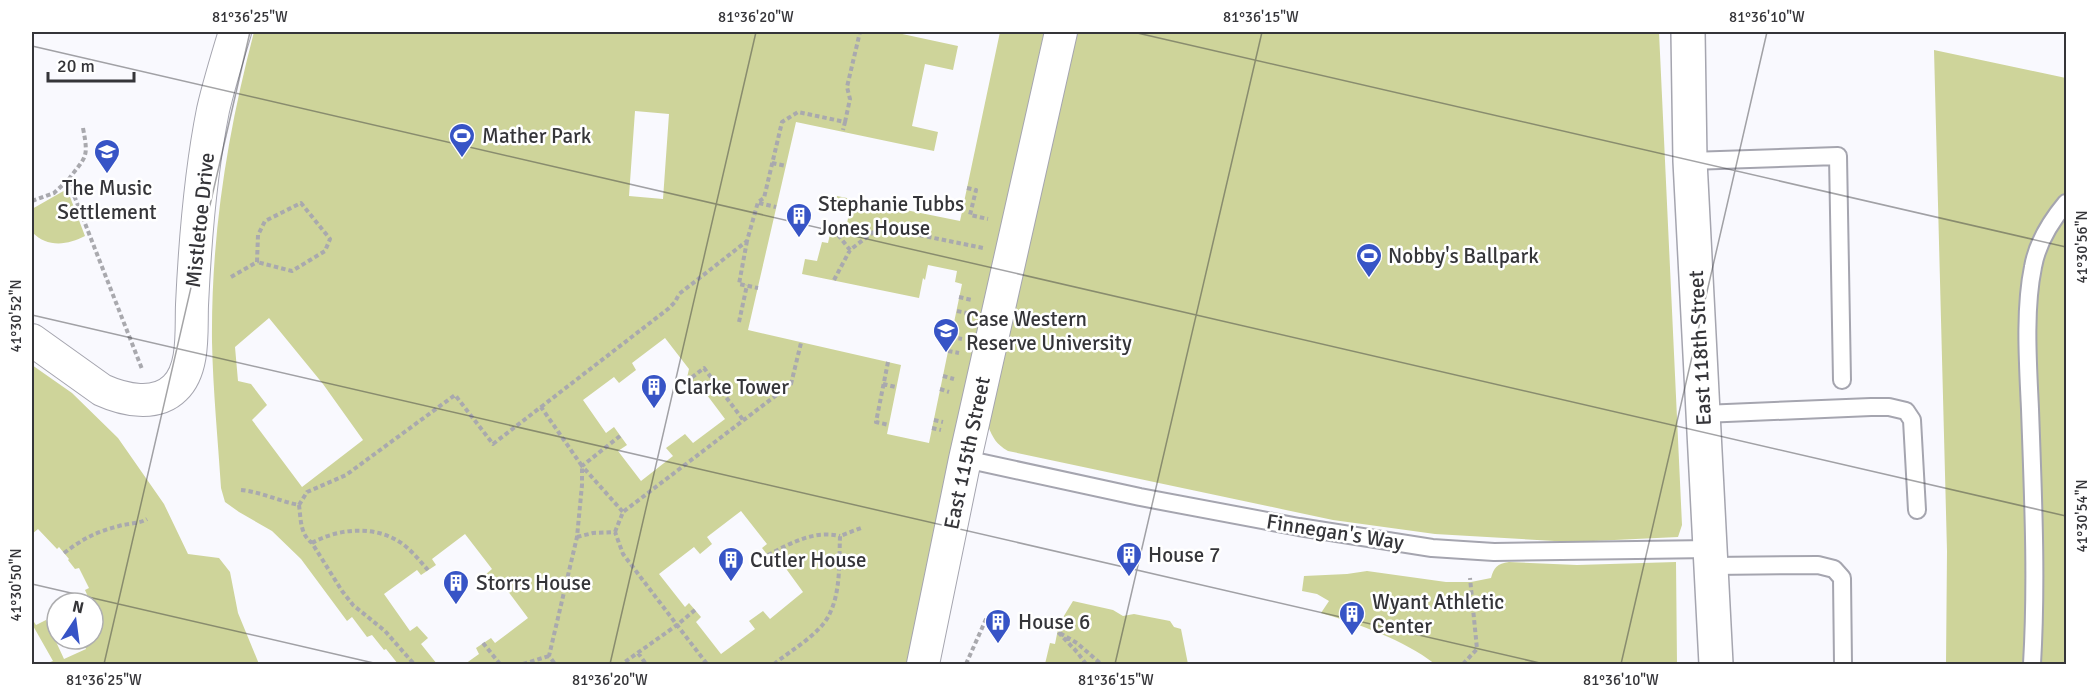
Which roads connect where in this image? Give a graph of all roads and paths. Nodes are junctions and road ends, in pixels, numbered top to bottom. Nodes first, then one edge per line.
1 (235, 32) edge
2 (860, 32) edge
3 (1061, 32) edge
4 (1688, 32) edge
5 (845, 122) junction
6 (83, 128) dead end
7 (843, 130) dead end
8 (1690, 161) junction
9 (772, 163) junction
10 (786, 166) dead end
11 (68, 180) junction
12 (967, 188) dead end
13 (32, 201) edge
14 (758, 202) junction
15 (2067, 203) edge
16 (776, 207) dead end
17 (993, 220) dead end
18 (838, 235) dead end
19 (747, 241) junction
20 (987, 249) dead end
21 (850, 250) junction
22 (257, 262) junction
23 (231, 277) dead end
24 (834, 280) dead end
25 (747, 285) junction
26 (758, 288) dead end
27 (959, 297) dead end
28 (975, 301) dead end
29 (957, 311) dead end
30 (971, 314) dead end
31 (739, 322) dead end
32 (951, 337) dead end
33 (32, 340) edge
34 (966, 340) dead end
35 (801, 343) dead end
36 (888, 362) dead end
37 (142, 369) dead end
38 (1842, 380) dead end
39 (686, 382) dead end
40 (883, 384) junction
41 (897, 387) dead end
42 (541, 408) junction
43 (1704, 414) junction
44 (744, 421) junction
45 (889, 425) dead end
46 (620, 436) dead end
47 (965, 459) junction
48 (582, 466) junction
49 (241, 490) dead end
50 (299, 505) junction
51 (1917, 510) dead end
52 (623, 512) junction
53 (147, 519) dead end
54 (861, 528) dead end
55 (615, 532) junction
56 (840, 536) junction
57 (578, 537) junction
58 (312, 543) junction
59 (64, 553) dead end
60 (768, 555) dead end
61 (1711, 558) junction
62 (428, 570) dead end
63 (1470, 578) dead end
64 (695, 610) dead end
65 (987, 617) dead end
66 (676, 625) junction
67 (483, 643) dead end
68 (638, 653) junction
69 (549, 656) junction
70 (414, 664) edge
71 (500, 664) edge
72 (523, 664) edge
73 (555, 664) edge
74 (622, 664) edge
75 (646, 664) edge
76 (707, 664) edge
77 (774, 664) edge
78 (923, 664) edge
79 (966, 664) edge
80 (1086, 664) edge
81 (1101, 664) edge
82 (1463, 664) edge
83 (1716, 664) edge
84 (1843, 664) edge
85 (2032, 664) edge

1 - 33 street, Mistletoe Drive
2 - 5 path
3 - 47 street, East 115th Street
4 - 8 street, East 118th Street
5 - 7 path
5 - 9 path
6 - 11 path
8 - 38 lane
8 - 43 street, East 118th Street
9 - 10 path
9 - 14 path
11 - 13 path
11 - 37 path
12 - 17 path
14 - 16 path
14 - 19 path
15 - 85 lane
18 - 21 path
19 - 25 path
19 - 42 path
20 - 21 path
21 - 24 path
22 - 22 path
22 - 23 path
25 - 26 path
25 - 31 path
27 - 28 path
29 - 30 path
32 - 34 path
35 - 44 path
36 - 40 path
39 - 44 path
40 - 41 path
40 - 45 path
42 - 48 path
42 - 50 path
43 - 51 lane
43 - 61 street, East 118th Street
44 - 52 path
46 - 48 path
47 - 61 lane, Finnegan's Way
47 - 78 street, East 115th Street
48 - 52 path
48 - 57 path
49 - 50 path
50 - 58 path
52 - 55 path
53 - 59 path
54 - 56 path
55 - 57 path
55 - 66 path
56 - 60 path
56 - 77 path
57 - 69 path
58 - 62 path
58 - 70 path
61 - 83 street, East 118th Street
61 - 84 lane, Finnegan's Way
63 - 82 path
64 - 66 path
65 - 79 path
66 - 68 path
66 - 76 path
67 - 71 path
68 - 74 path
68 - 75 path
69 - 72 path
69 - 73 path
80 - 81 path

